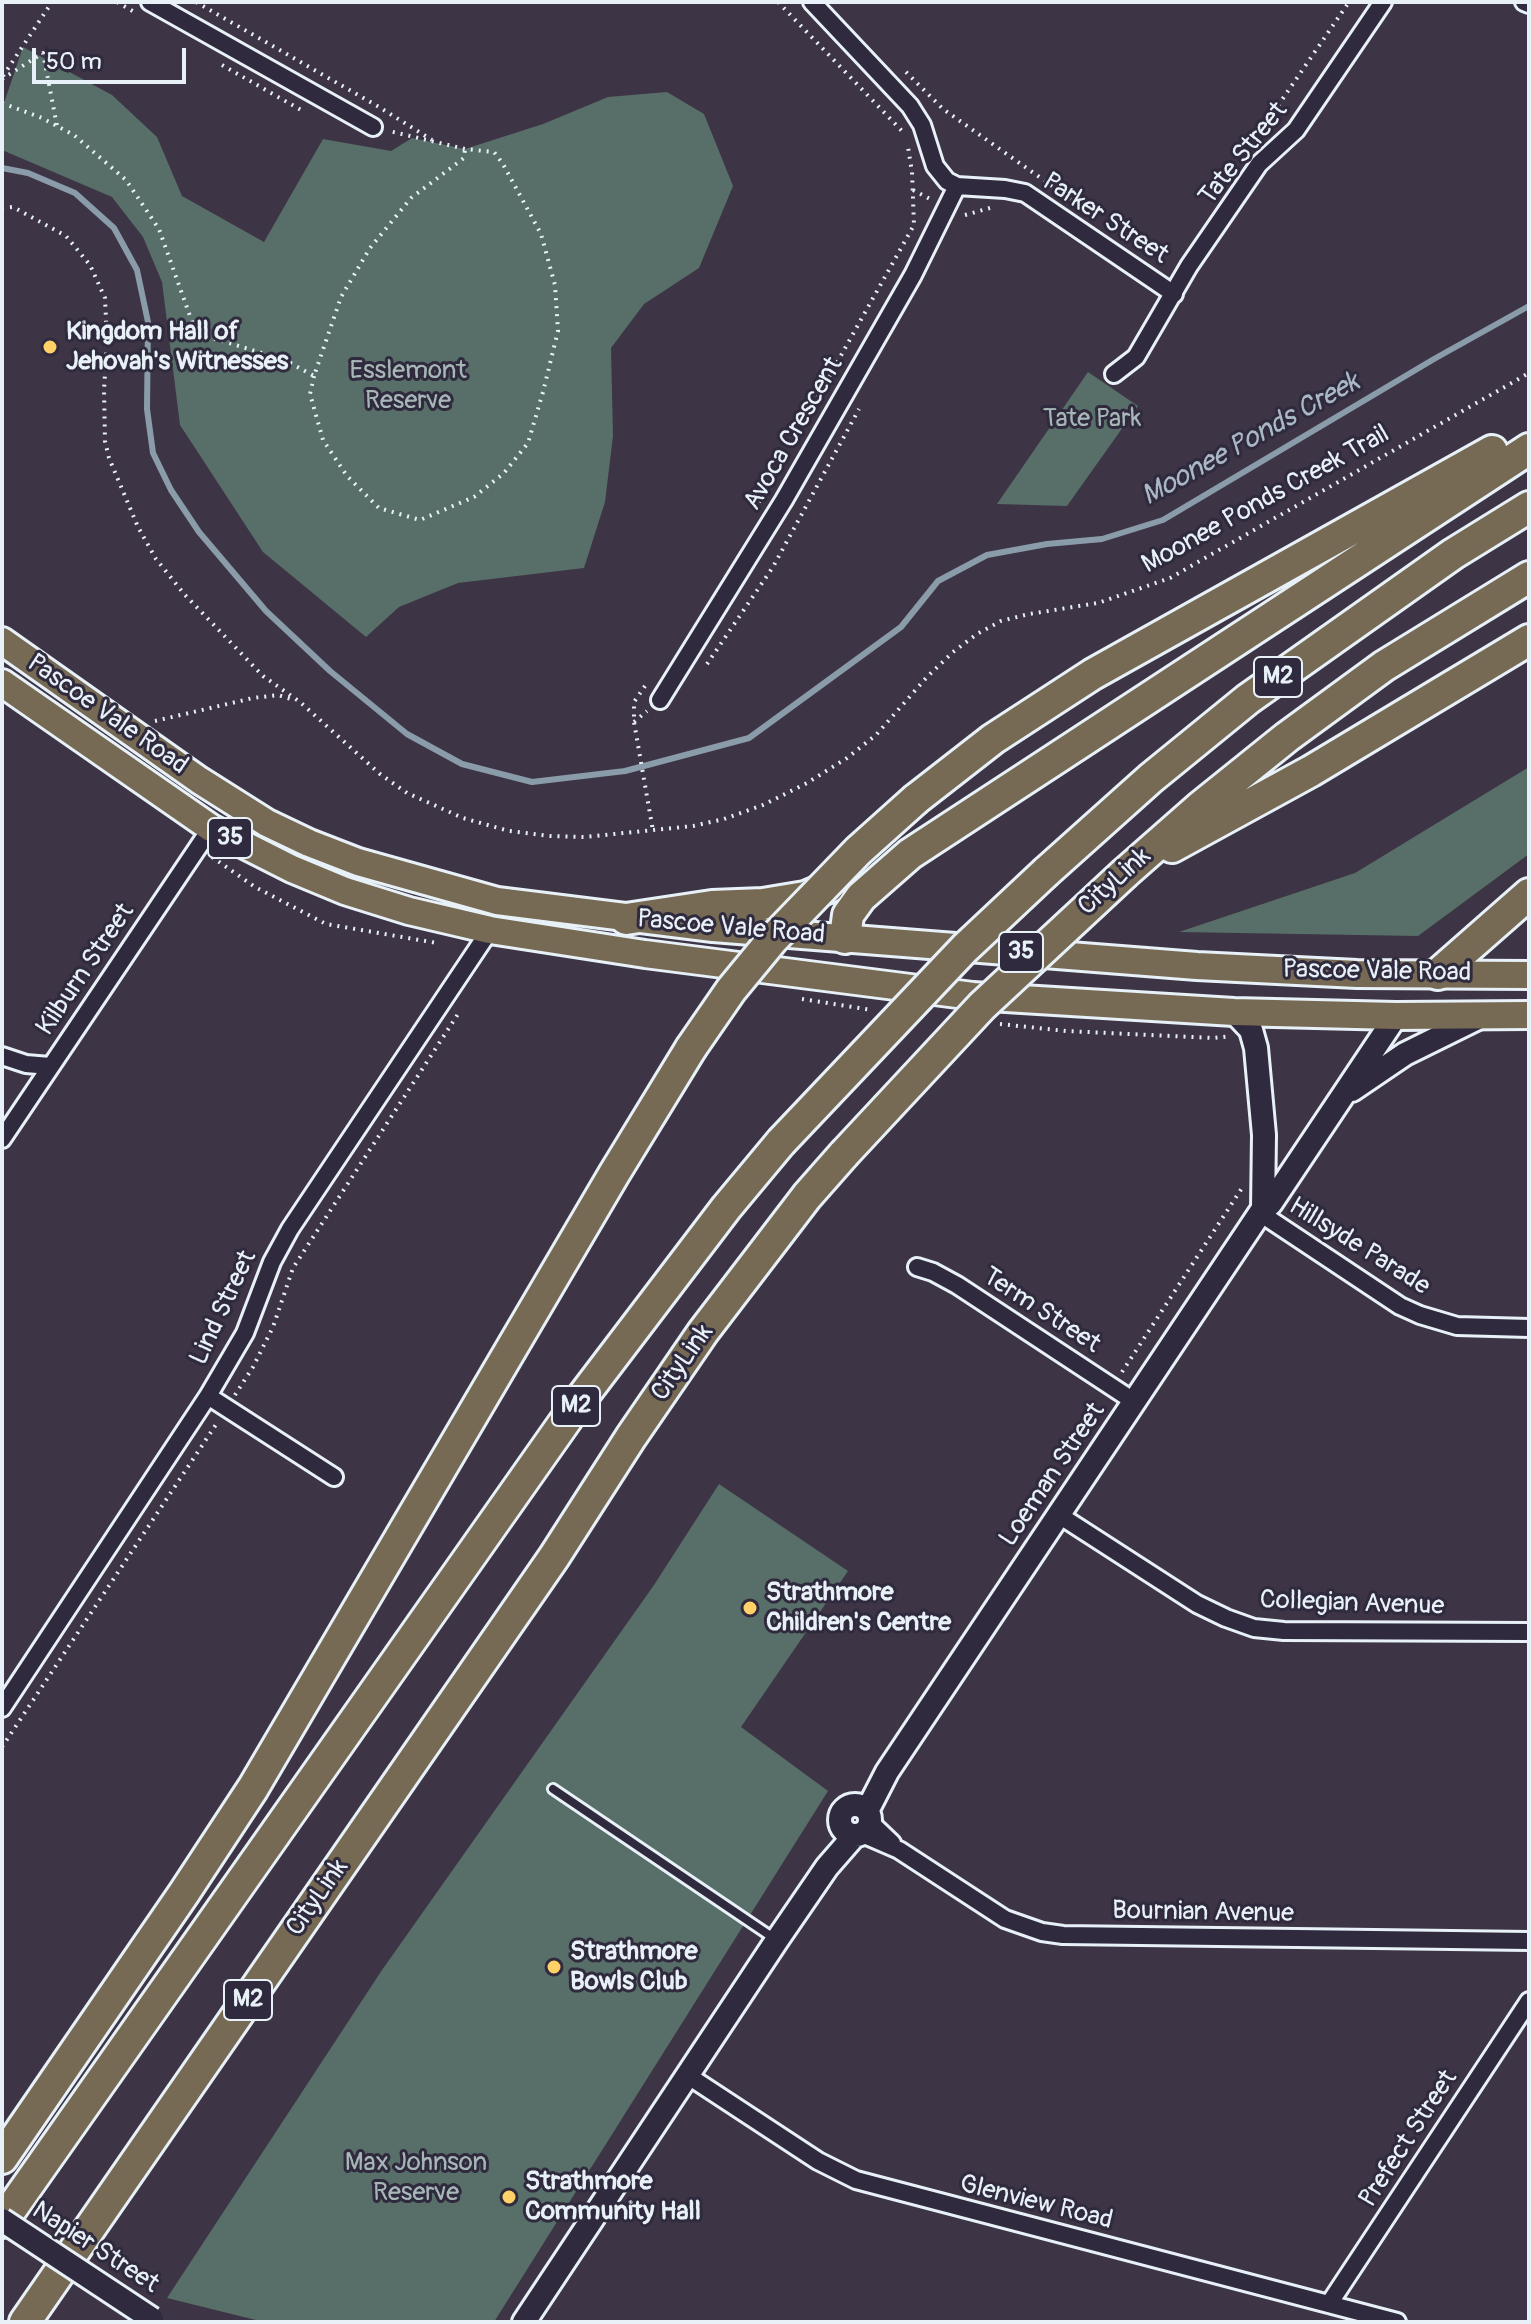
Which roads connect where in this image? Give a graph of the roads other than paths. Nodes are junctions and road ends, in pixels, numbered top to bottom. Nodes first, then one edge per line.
1 (150, 2) edge
2 (812, 2) edge
3 (1383, 2) edge
4 (373, 127) road end
5 (957, 186) junction
6 (1174, 294) junction
7 (1114, 374) dead end
8 (1529, 432) edge
9 (1529, 449) edge
10 (1529, 507) edge
11 (1529, 577) edge
12 (1529, 640) edge
13 (2, 641) edge
14 (2, 683) edge
15 (660, 700) dead end
16 (211, 828) junction
17 (910, 854) junction
18 (1125, 873) junction
19 (1529, 894) edge
20 (626, 919) junction
21 (490, 930) junction
22 (845, 938) junction
23 (1438, 974) junction
24 (1529, 975) edge
25 (863, 983) junction
26 (1529, 1015) edge
27 (1396, 1016) junction
28 (1483, 1016) junction
29 (1237, 1024) junction
30 (2, 1056) edge
31 (50, 1066) junction
32 (1344, 1095) junction
33 (2, 1139) edge
34 (1262, 1211) junction
35 (917, 1267) dead end
36 (1529, 1328) edge
37 (208, 1396) junction
38 (1135, 1402) junction
39 (334, 1477) dead end
40 (1059, 1515) junction
41 (1529, 1632) edge
42 (2, 1708) edge
43 (553, 1789) dead end
44 (859, 1823) junction
45 (777, 1940) junction
46 (1529, 1941) edge
47 (1529, 2001) edge
48 (687, 2075) junction
49 (2, 2158) edge
50 (2, 2221) edge
51 (1329, 2304) junction
52 (155, 2321) edge
53 (25, 2322) edge
54 (524, 2322) edge
55 (1397, 2322) edge

1 - 4 street
2 - 5 street
3 - 6 street, Tate Street
5 - 6 street, Parker Street
5 - 15 street, Avoca Crescent
6 - 7 street, Tate Street
8 - 49 highway, bridge
9 - 17 highway
10 - 50 highway, CityLink / M2, bridge
11 - 18 highway, CityLink / M2
12 - 18 highway
13 - 20 main road, Pascoe Vale Road / 35
14 - 16 main road, Pascoe Vale Road / 35
16 - 21 main road, Pascoe Vale Road / 35
16 - 31 street, Kilburn Street
17 - 20 highway
17 - 22 highway
18 - 53 highway, CityLink / M2, bridge
19 - 23 highway
20 - 22 main road, Pascoe Vale Road / 35
21 - 25 main road, Pascoe Vale Road / 35
21 - 37 street, Lind Street
22 - 23 main road, Pascoe Vale Road / 35
22 - 25 main road
23 - 24 main road, Pascoe Vale Road / 35
23 - 27 main road
25 - 29 main road, Pascoe Vale Road / 35
26 - 28 main road, Pascoe Vale Road / 35
27 - 28 main road, Pascoe Vale Road / 35
27 - 29 main road, Pascoe Vale Road / 35
27 - 32 street, Loeman Street
28 - 32 street
29 - 34 street
30 - 31 street
31 - 33 street, Kilburn Street
32 - 34 street, Loeman Street
34 - 36 street, Hillsyde Parade
34 - 38 street, Loeman Street
35 - 38 street, Term Street
37 - 39 street
37 - 42 street, Lind Street
38 - 40 street, Loeman Street
40 - 41 street, Collegian Avenue
40 - 44 street, Loeman Street
43 - 45 lane
44 - 45 street, Loeman Street
44 - 46 street, Bournian Avenue
45 - 48 street, Loeman Street
47 - 51 street, Prefect Street
48 - 51 street, Glenview Road
48 - 54 street, Loeman Street
50 - 52 street, Napier Street, bridge
51 - 55 street, Glenview Road

